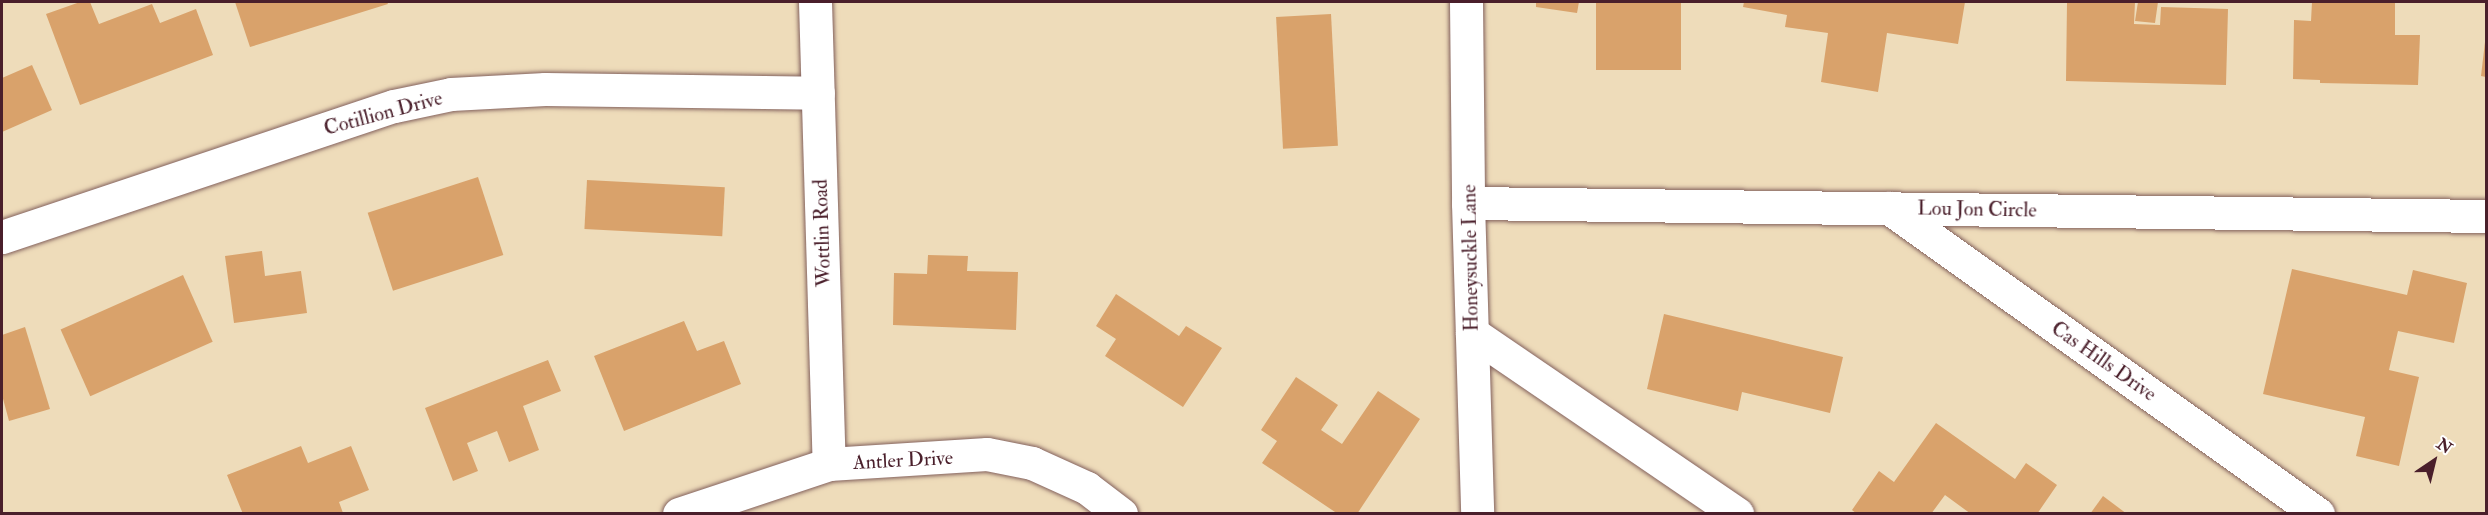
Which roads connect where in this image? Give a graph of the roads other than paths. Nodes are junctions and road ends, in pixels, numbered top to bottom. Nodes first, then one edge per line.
1 (815, 2) edge
2 (1466, 2) edge
3 (818, 93) junction
4 (1468, 203) junction
5 (1889, 208) junction
6 (2487, 216) edge
7 (2, 237) edge
8 (1472, 333) junction
9 (829, 464) junction
10 (679, 513) edge
11 (1120, 513) edge
12 (1477, 513) edge
13 (1737, 513) edge
14 (2318, 513) edge

1 - 3 street, Wottlin Road
2 - 4 street, Honeysuckle Lane
3 - 7 street, Cotillion Drive
3 - 9 street, Wottlin Road
4 - 5 street, Lou Jon Circle
4 - 8 street, Honeysuckle Lane
5 - 6 street, Lou Jon Circle
5 - 14 street, Cas Hills Drive
8 - 12 street, Honeysuckle Lane
8 - 13 street
9 - 10 street, Antler Drive
9 - 11 street, Antler Drive

